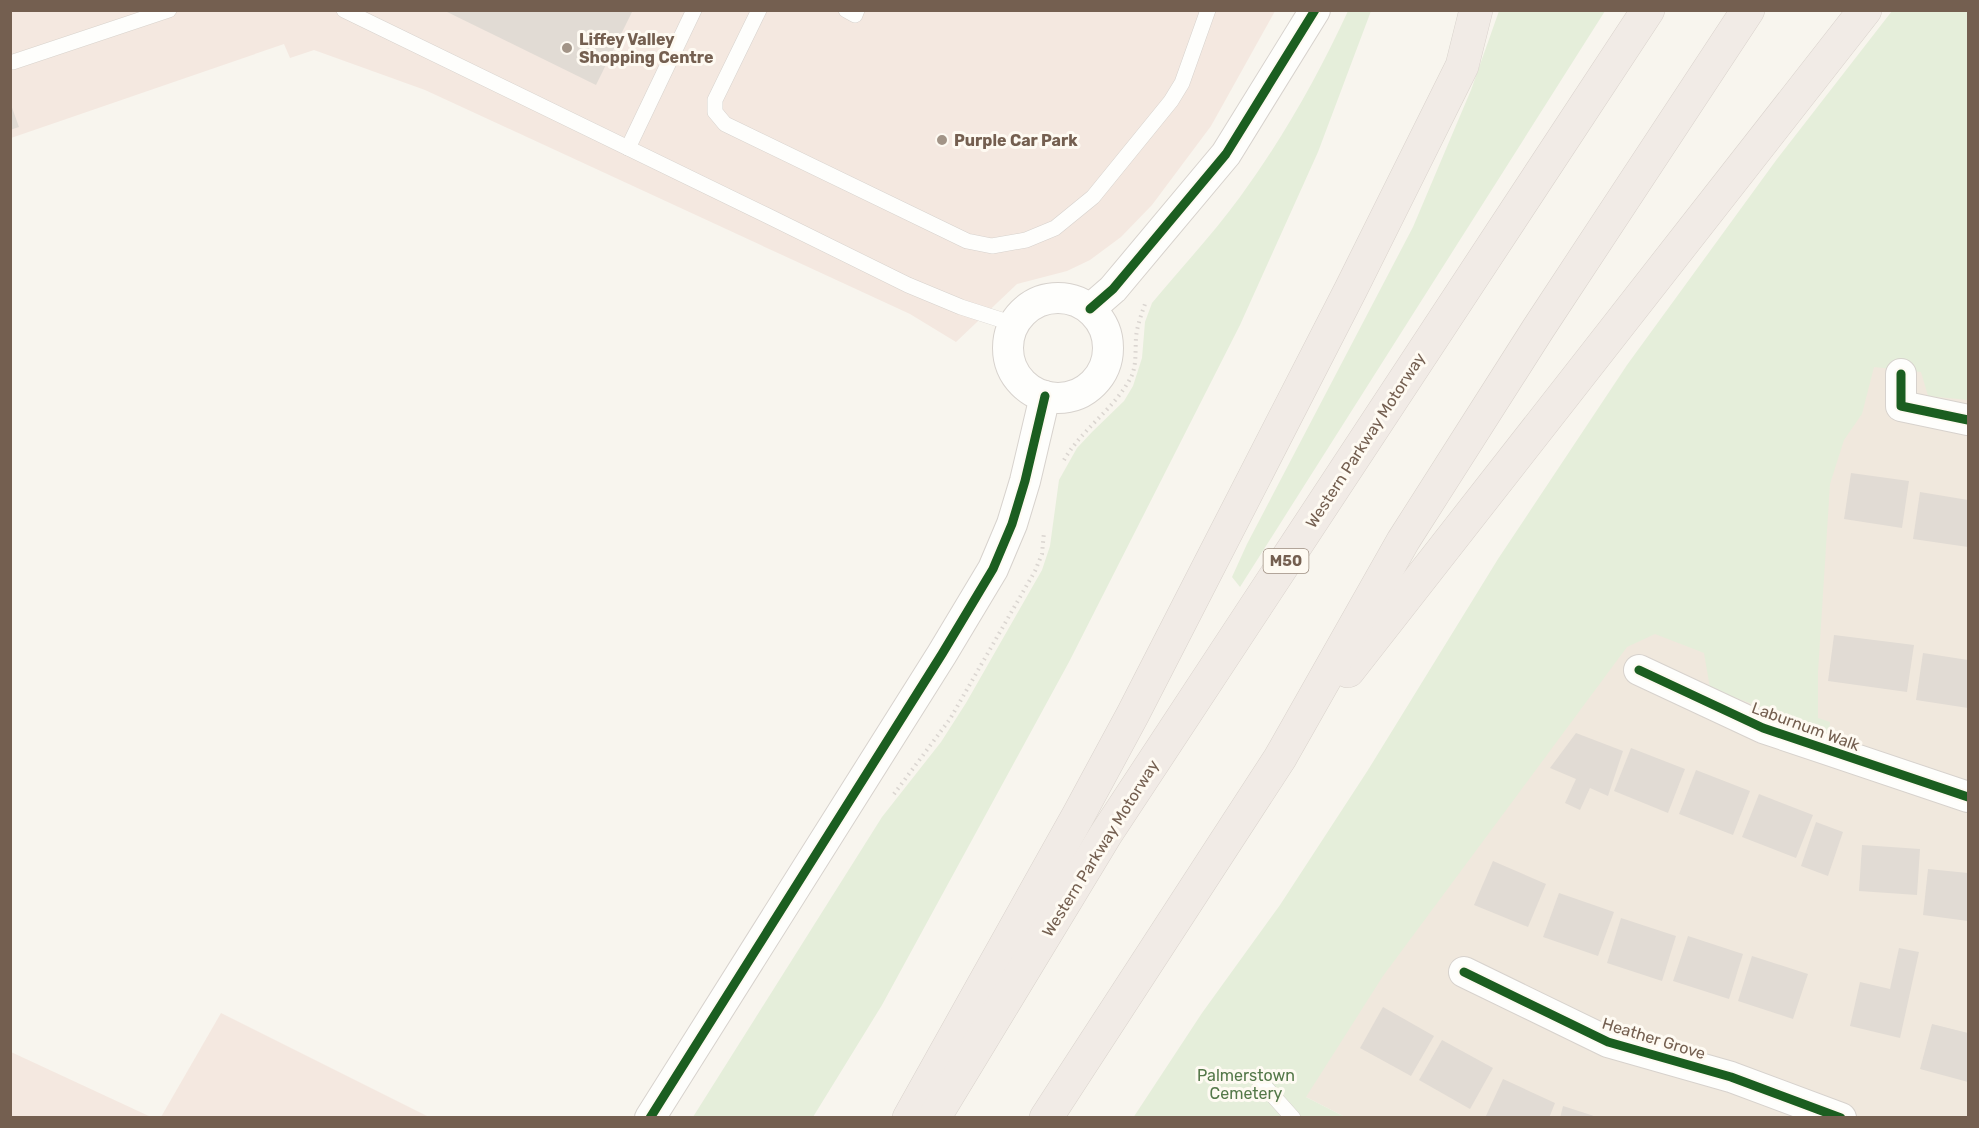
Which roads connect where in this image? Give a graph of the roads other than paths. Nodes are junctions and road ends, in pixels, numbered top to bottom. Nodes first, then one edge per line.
1 (169, 10) edge
2 (344, 10) edge
3 (694, 10) edge
4 (759, 10) edge
5 (846, 10) edge
6 (857, 10) edge
7 (1208, 10) edge
8 (1315, 10) edge
9 (1476, 10) edge
10 (1648, 10) edge
11 (1748, 10) edge
12 (1865, 10) edge
13 (14, 62) dead end
14 (628, 148) junction
15 (1090, 309) junction
16 (1014, 324) junction
17 (1901, 374) dead end
18 (1045, 396) junction
19 (1968, 420) edge
20 (1639, 670) dead end
21 (1280, 758) junction
22 (1968, 797) edge
23 (1464, 972) dead end
24 (1259, 1080) dead end
25 (650, 1118) edge
26 (909, 1118) edge
27 (934, 1118) edge
28 (1046, 1118) edge
29 (1293, 1118) edge
30 (1841, 1118) edge

1 - 13 lane
2 - 14 lane
3 - 14 lane
4 - 7 lane
5 - 6 lane
8 - 15 street
9 - 26 highway
10 - 27 highway, Western Parkway Motorway / M50
11 - 21 highway
12 - 21 highway
14 - 16 lane
15 - 16 street
15 - 18 street
16 - 18 street
17 - 19 street
18 - 25 street
20 - 22 street, Laburnum Walk
21 - 28 highway
23 - 30 street, Heather Grove
24 - 29 lane

